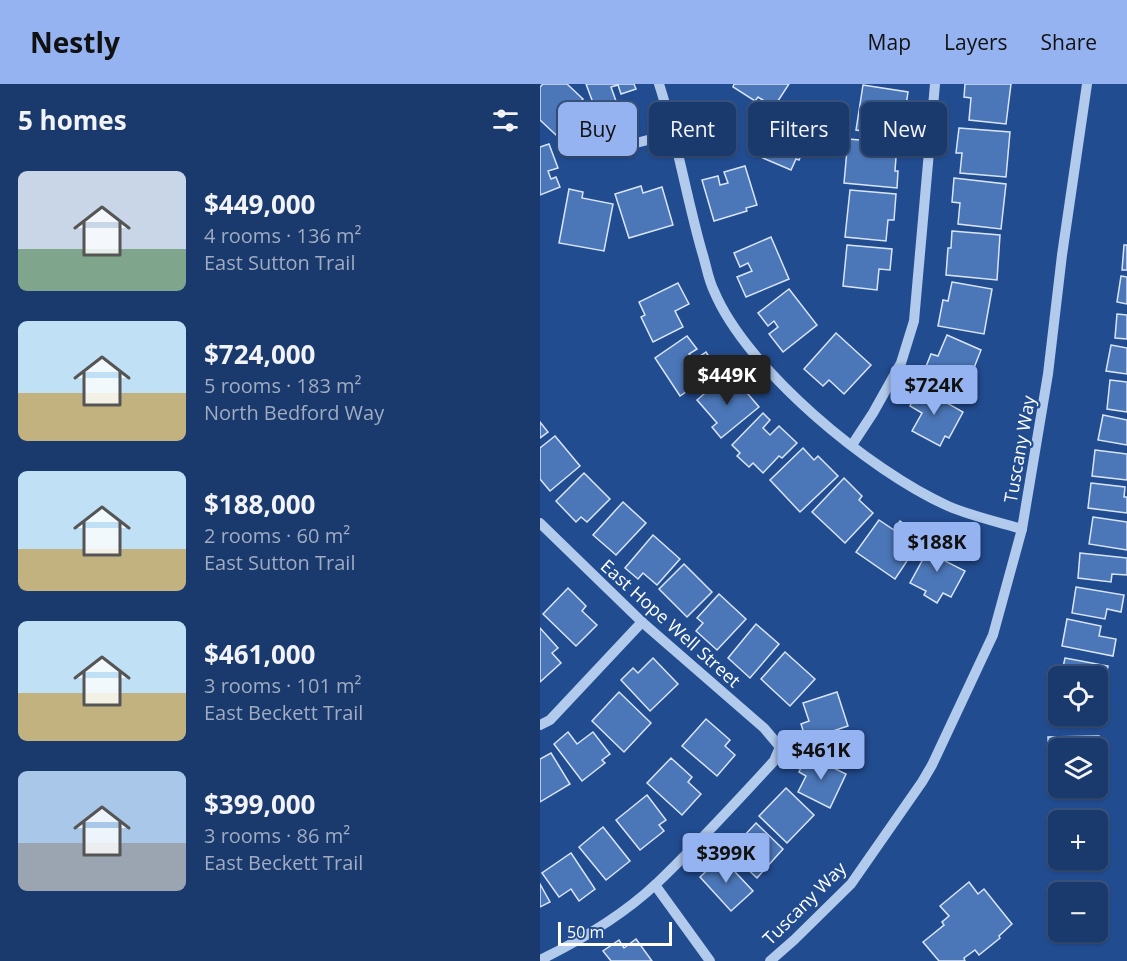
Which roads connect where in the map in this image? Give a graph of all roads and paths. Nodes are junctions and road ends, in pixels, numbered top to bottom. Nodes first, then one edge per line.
1 (660, 84) edge
2 (935, 84) edge
3 (1087, 84) edge
4 (664, 102) edge
5 (677, 156) edge
6 (852, 445) junction
7 (540, 523) edge
8 (1022, 529) junction
9 (642, 622) junction
10 (540, 725) edge
11 (655, 885) junction
12 (540, 960) edge
13 (710, 961) edge
14 (770, 961) edge

1 - 4 street
2 - 6 street
3 - 8 street, Tuscany Way
5 - 6 street
6 - 8 street
7 - 9 street, East Hope Well Street
8 - 14 street, Tuscany Way
9 - 10 street
9 - 11 street, East Hope Well Street
11 - 12 street
11 - 13 street

